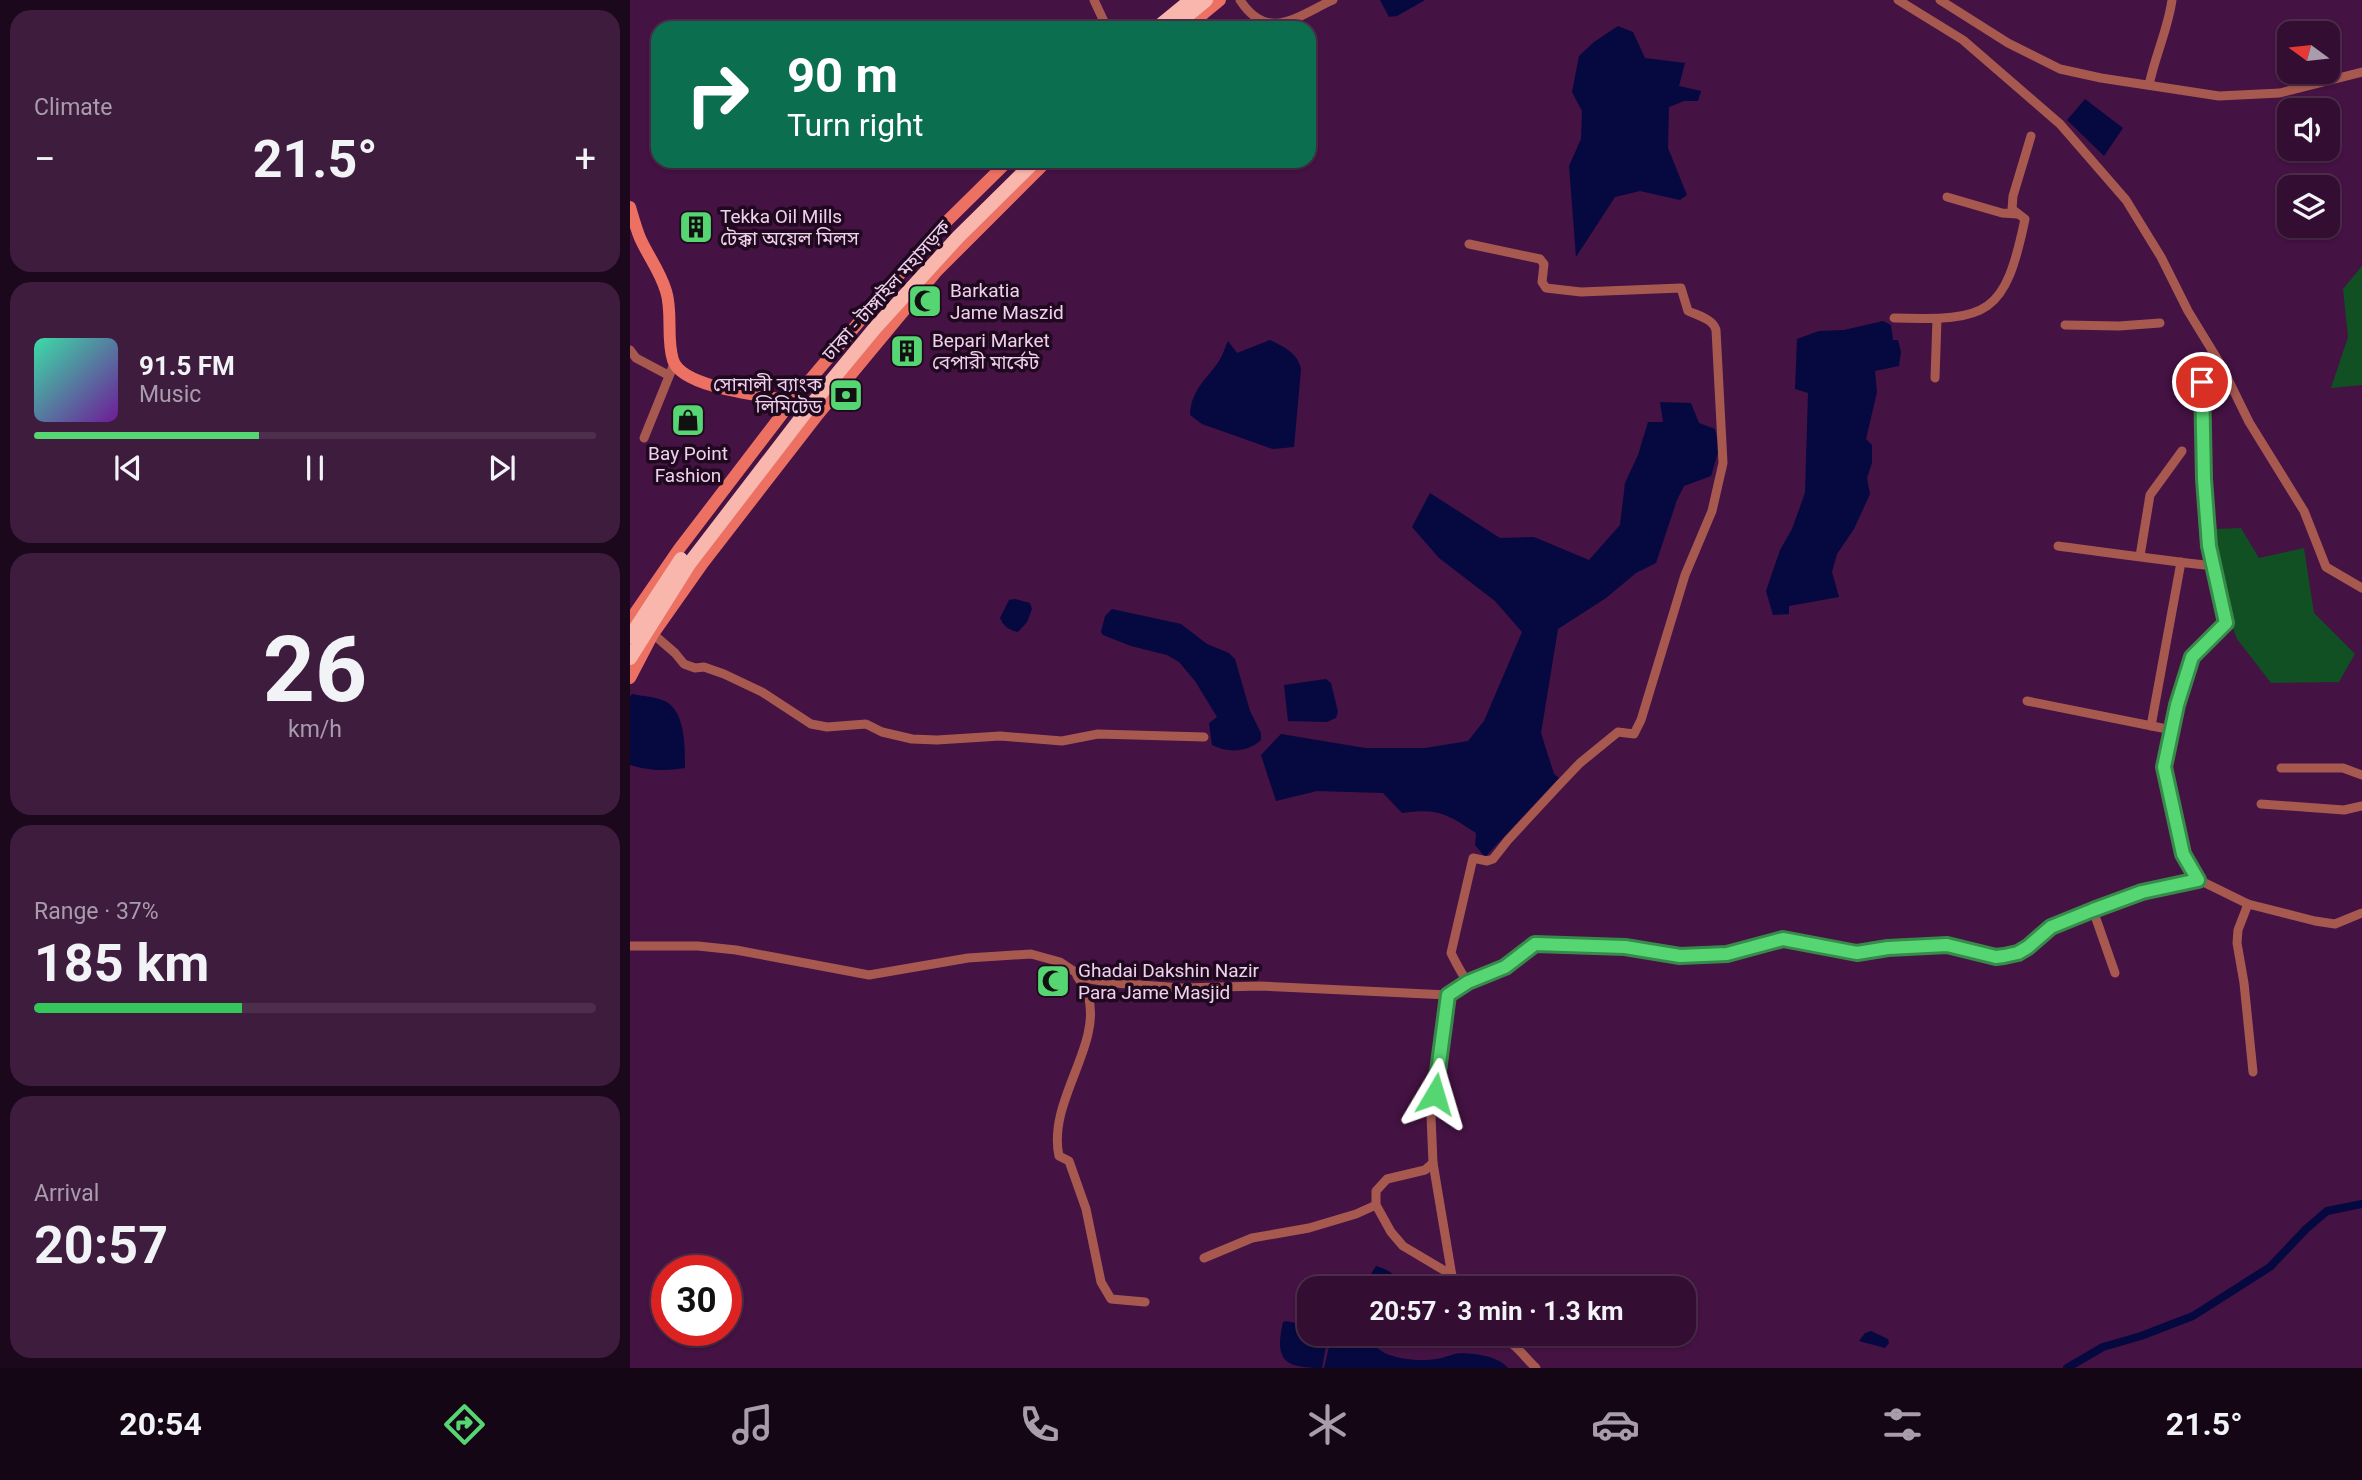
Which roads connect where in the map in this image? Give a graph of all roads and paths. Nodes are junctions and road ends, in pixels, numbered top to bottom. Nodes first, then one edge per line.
1 (1094, 0) edge
2 (1191, 0) edge
3 (1206, 0) edge
4 (1220, 0) edge
5 (1240, 0) edge
6 (1334, 0) edge
7 (1898, 0) edge
8 (1940, 0) edge
9 (2172, 0) edge
10 (1104, 21) edge
11 (1166, 21) edge
12 (1180, 21) edge
13 (1194, 21) edge
14 (1261, 21) edge
15 (1289, 21) edge
16 (2362, 72) edge
17 (2149, 85) junction
18 (2031, 136) dead end
19 (1001, 168) edge
20 (1015, 168) edge
21 (1028, 168) edge
22 (1040, 168) edge
23 (1947, 197) dead end
24 (630, 207) edge
25 (2017, 214) junction
26 (1469, 244) dead end
27 (1894, 318) dead end
28 (1937, 319) junction
29 (2160, 323) dead end
30 (2065, 326) dead end
31 (630, 350) edge
32 (671, 370) junction
33 (1935, 378) dead end
34 (2202, 382) dead end
35 (792, 401) junction
36 (644, 438) dead end
37 (2182, 451) dead end
38 (2058, 547) dead end
39 (2140, 556) junction
40 (2181, 562) junction
41 (2213, 566) junction
42 (2362, 588) edge
43 (630, 620) edge
44 (653, 634) junction
45 (630, 637) edge
46 (630, 658) edge
47 (630, 678) edge
48 (2027, 701) dead end
49 (2151, 726) junction
50 (2172, 730) junction
51 (1203, 737) dead end
52 (2362, 761) edge
53 (2281, 768) dead end
54 (2358, 773) edge
55 (2261, 804) dead end
56 (2362, 806) edge
57 (2198, 880) junction
58 (2248, 904) junction
59 (2093, 910) junction
60 (2362, 913) edge
61 (630, 946) edge
62 (2115, 973) dead end
63 (1075, 974) junction
64 (1468, 982) junction
65 (1448, 995) junction
66 (2253, 1072) dead end
67 (1433, 1163) junction
68 (1376, 1205) junction
69 (1204, 1258) dead end
70 (1452, 1275) joint
71 (1145, 1302) dead end
72 (1518, 1346) edge
73 (1536, 1368) edge

1 - 10 street
2 - 11 highway
3 - 12 highway
4 - 13 main road
5 - 14 street
6 - 15 street
7 - 42 street
8 - 17 street
9 - 17 street
16 - 17 street
18 - 25 street
19 - 35 main road
20 - 45 highway, ঢাকা - টাঙ্গাইল মহাসড়ক
21 - 46 highway, ঢাকা - টাঙ্গাইল মহাসড়ক
22 - 44 main road
23 - 25 street
24 - 32 main road
25 - 28 street
26 - 64 street
27 - 28 street
28 - 33 street
29 - 30 street
31 - 32 street
32 - 35 main road
32 - 36 street
34 - 41 street
35 - 43 main road
37 - 39 street
38 - 39 street
39 - 40 street
40 - 41 street
40 - 49 street
41 - 50 street
44 - 47 main road
44 - 51 street
48 - 49 street
49 - 50 street
50 - 57 street
52 - 54 street
53 - 54 street
55 - 56 street
57 - 58 street
57 - 59 street
58 - 60 street
58 - 66 street
59 - 62 street
59 - 64 street
61 - 63 street
63 - 65 street
63 - 71 street
64 - 65 street
65 - 67 street
67 - 68 street
67 - 70 street
68 - 69 street
68 - 70 street
72 - 73 street

